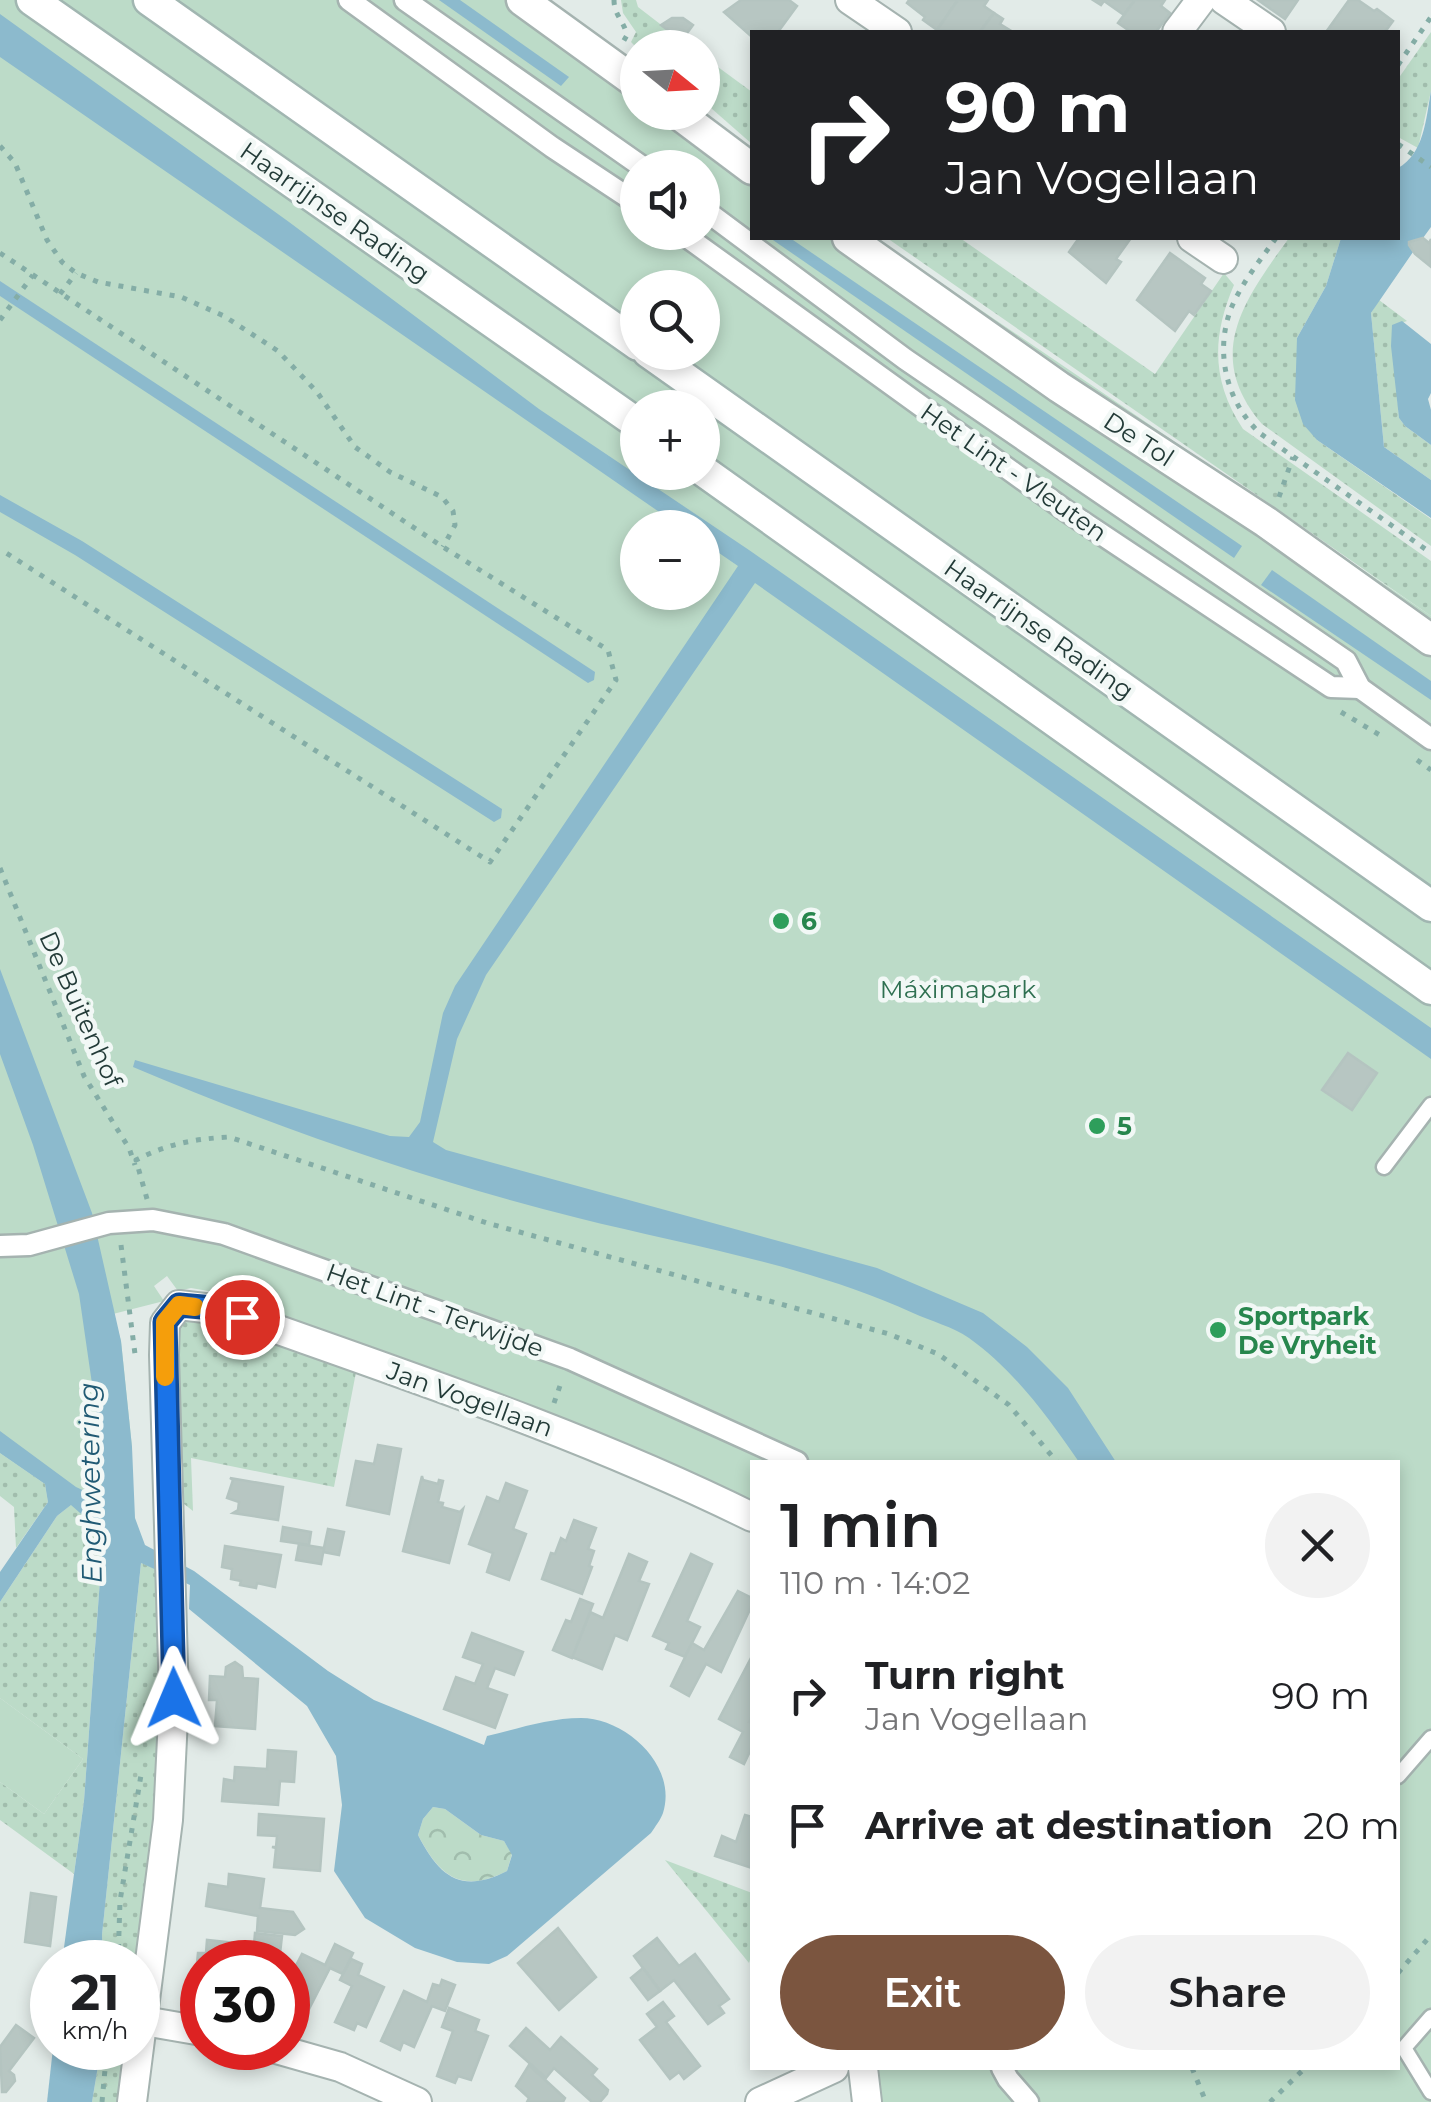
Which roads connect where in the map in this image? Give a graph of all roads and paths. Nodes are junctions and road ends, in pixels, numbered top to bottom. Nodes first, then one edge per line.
1 (32, 0) edge
2 (149, 0) edge
3 (349, 0) edge
4 (405, 0) edge
5 (850, 0) edge
6 (1200, 0) edge
7 (1224, 0) edge
8 (542, 6) edge
9 (378, 8) edge
10 (1431, 17) edge
11 (894, 30) edge
12 (1178, 30) edge
13 (1268, 30) edge
14 (1400, 62) edge
15 (620, 69) edge
16 (572, 117) junction
17 (700, 130) edge
18 (0, 146) edge
19 (1400, 146) edge
20 (552, 148) junction
21 (620, 151) edge
22 (1431, 167) edge
23 (750, 168) edge
24 (620, 192) edge
25 (720, 221) edge
26 (851, 240) edge
27 (1195, 240) edge
28 (1275, 240) edge
29 (705, 250) edge
30 (0, 253) edge
31 (1223, 259) dead end
32 (76, 273) junction
33 (32, 276) junction
34 (60, 294) junction
35 (0, 320) edge
36 (620, 332) edge
37 (905, 359) junction
38 (673, 370) edge
39 (886, 383) junction
40 (620, 411) edge
41 (1294, 457) junction
42 (720, 483) edge
43 (1084, 484) junction
44 (1066, 510) junction
45 (1266, 522) junction
46 (443, 546) junction
47 (0, 548) edge
48 (1431, 553) edge
49 (1227, 580) junction
50 (1216, 608) junction
51 (1431, 640) edge
52 (1360, 688) junction
53 (1431, 738) edge
54 (0, 868) edge
55 (1431, 906) edge
56 (1431, 989) edge
57 (1431, 1105) edge
58 (1384, 1167) dead end
59 (154, 1220) junction
60 (0, 1246) edge
61 (570, 1359) junction
62 (546, 1426) junction
63 (793, 1460) edge
64 (1055, 1460) edge
65 (750, 1516) edge
66 (1431, 1738) edge
67 (1400, 1774) edge
68 (1431, 1935) edge
69 (154, 1940) edge
70 (1400, 1971) edge
71 (1431, 2017) edge
72 (1400, 2043) edge
73 (310, 2058) edge
74 (105, 2070) edge
75 (137, 2070) edge
76 (830, 2070) edge
77 (863, 2070) edge
78 (1003, 2070) edge
79 (1193, 2070) edge
80 (1303, 2070) edge
81 (1431, 2092) edge
82 (102, 2102) edge
83 (132, 2102) edge
84 (417, 2102) edge
85 (760, 2102) edge
86 (868, 2102) edge
87 (1028, 2102) edge
88 (1206, 2102) edge
89 (1270, 2102) edge

1 - 40 main road, Haarrijnse Rading
2 - 36 main road
3 - 9 street
4 - 16 street
5 - 11 street
6 - 12 street
7 - 13 street
8 - 15 main road
9 - 20 street
10 - 14 path
16 - 20 street
16 - 21 street
17 - 23 main road
18 - 32 path
19 - 22 path
20 - 24 street
25 - 37 street, Het Lint - Vleuten
26 - 45 main road, De Tol
27 - 31 street
28 - 41 path
29 - 39 street, Het Lint - Vleuten
30 - 33 path
32 - 34 path
32 - 46 path
33 - 34 path
33 - 35 path
34 - 46 path
37 - 39 street
37 - 43 street, Het Lint - Vleuten
38 - 55 main road, Haarrijnse Rading
39 - 44 street, Het Lint - Vleuten
41 - 45 path
41 - 48 path
42 - 56 main road
43 - 44 street
43 - 49 street, Het Lint - Vleuten
44 - 50 street, Het Lint - Vleuten
45 - 51 main road, De Tol
46 - 47 path
49 - 50 street
49 - 52 street, Het Lint - Vleuten
50 - 52 street, Het Lint - Vleuten
52 - 53 street, Het Lint - Vleuten
54 - 59 path, De Buitenhof
57 - 58 lane
59 - 60 street, Het Lint - Terwijde
59 - 61 street, Het Lint - Terwijde
59 - 64 path
61 - 62 path
61 - 63 street, Het Lint - Terwijde
62 - 65 street, Jan Vogellaan
62 - 69 street, Jan Vogellaan
66 - 67 lane
68 - 70 path
71 - 72 lane
72 - 81 lane
73 - 84 street
74 - 82 path
75 - 83 street
76 - 85 street
77 - 86 street
78 - 87 street
79 - 88 path
80 - 89 path

